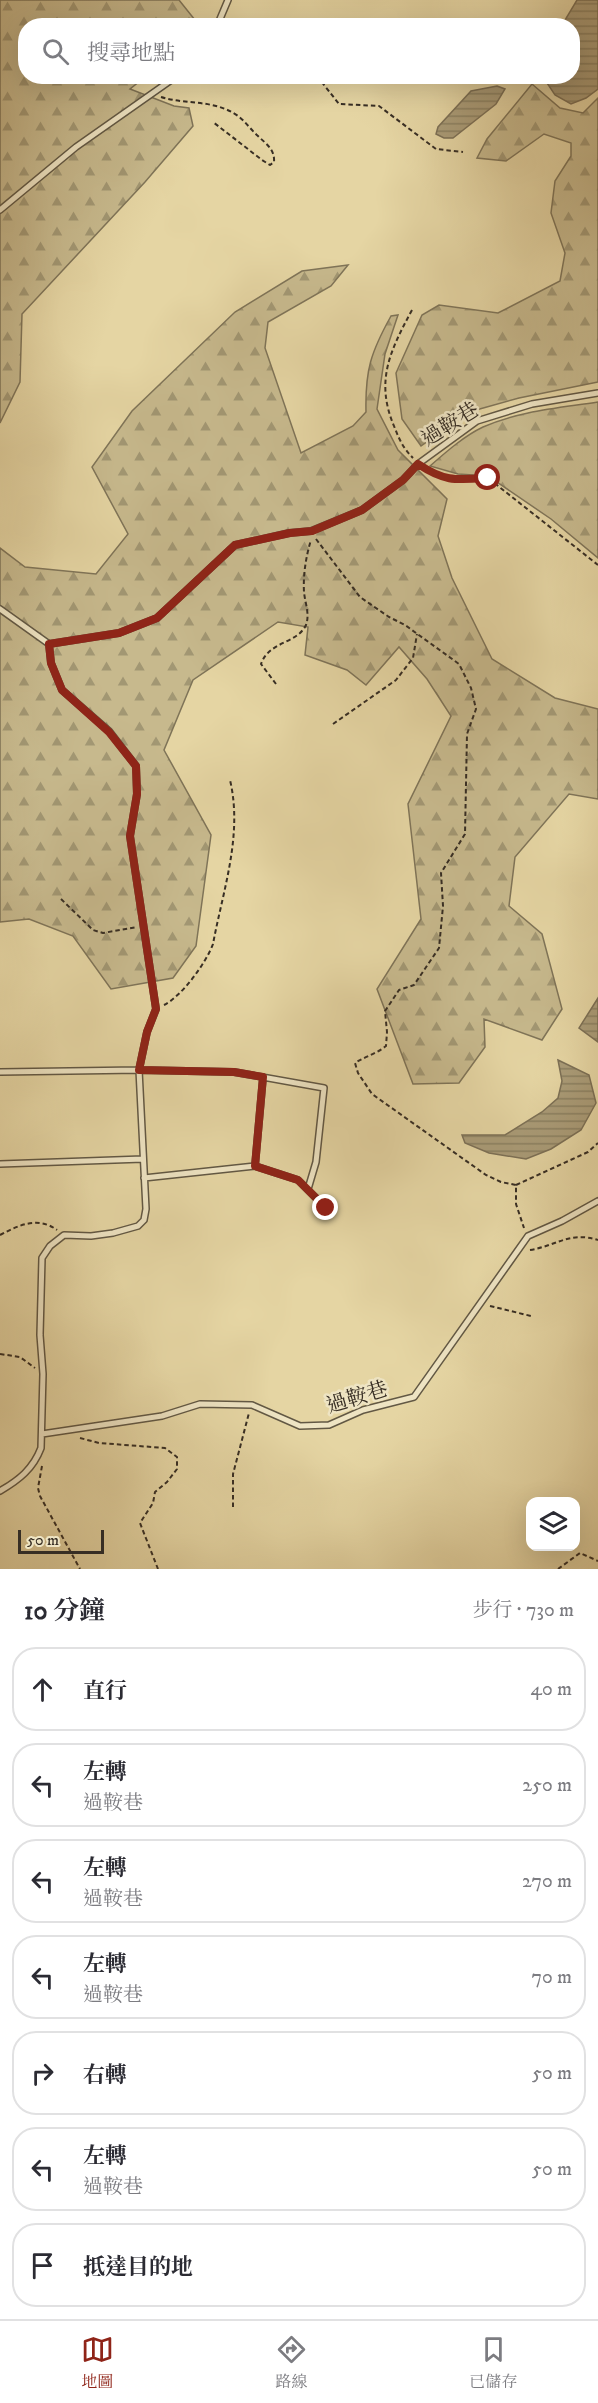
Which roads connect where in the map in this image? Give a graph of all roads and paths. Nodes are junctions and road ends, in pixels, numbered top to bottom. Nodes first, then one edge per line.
1 (228, 0) edge
2 (220, 18) edge
3 (166, 84) edge
4 (323, 84) edge
5 (152, 95) junction
6 (213, 122) dead end
7 (463, 152) dead end
8 (0, 210) edge
9 (412, 310) dead end
10 (598, 393) edge
11 (418, 464) junction
12 (312, 531) junction
13 (598, 565) edge
14 (0, 609) edge
15 (417, 634) junction
16 (49, 644) junction
17 (276, 684) dead end
18 (333, 724) dead end
19 (230, 780) dead end
20 (61, 898) dead end
21 (143, 926) junction
22 (156, 1009) junction
23 (139, 1070) junction
24 (0, 1072) edge
25 (263, 1077) junction
26 (598, 1143) edge
27 (143, 1159) junction
28 (0, 1164) edge
29 (255, 1166) junction
30 (144, 1178) junction
31 (516, 1185) junction
32 (308, 1190) junction
33 (598, 1201) edge
34 (326, 1208) dead end
35 (0, 1235) edge
36 (64, 1235) junction
37 (528, 1236) junction
38 (598, 1240) edge
39 (518, 1251) junction
40 (482, 1303) junction
41 (531, 1316) dead end
42 (0, 1354) edge
43 (43, 1374) junction
44 (252, 1405) junction
45 (42, 1434) junction
46 (78, 1437) dead end
47 (41, 1448) junction
48 (0, 1491) edge
49 (234, 1507) dead end
50 (598, 1561) edge
51 (80, 1569) edge
52 (158, 1569) edge
53 (558, 1569) edge

1 - 2 lane
3 - 5 lane
4 - 7 path
5 - 6 path
5 - 8 lane
9 - 11 path
10 - 11 lane, 過鞍巷
11 - 12 lane, 過鞍巷
11 - 13 path
12 - 15 path
12 - 16 lane, 過鞍巷
12 - 17 path
14 - 16 lane
15 - 18 path
15 - 31 path
16 - 21 lane
19 - 22 path
20 - 21 path
21 - 22 lane
22 - 23 lane
23 - 24 lane
23 - 25 lane
23 - 27 lane
25 - 29 lane
25 - 32 lane
26 - 31 path
27 - 28 lane
27 - 30 lane
29 - 30 lane
29 - 32 lane
30 - 36 lane
31 - 37 path
32 - 34 lane
33 - 37 lane
35 - 36 path
36 - 43 lane
37 - 39 lane, 過鞍巷
38 - 39 path
39 - 40 lane, 過鞍巷
40 - 41 path
40 - 44 lane, 過鞍巷
42 - 43 path
43 - 45 lane
44 - 45 lane, 過鞍巷
44 - 49 path
45 - 47 lane
46 - 52 path
47 - 48 lane
47 - 51 path
50 - 53 path

